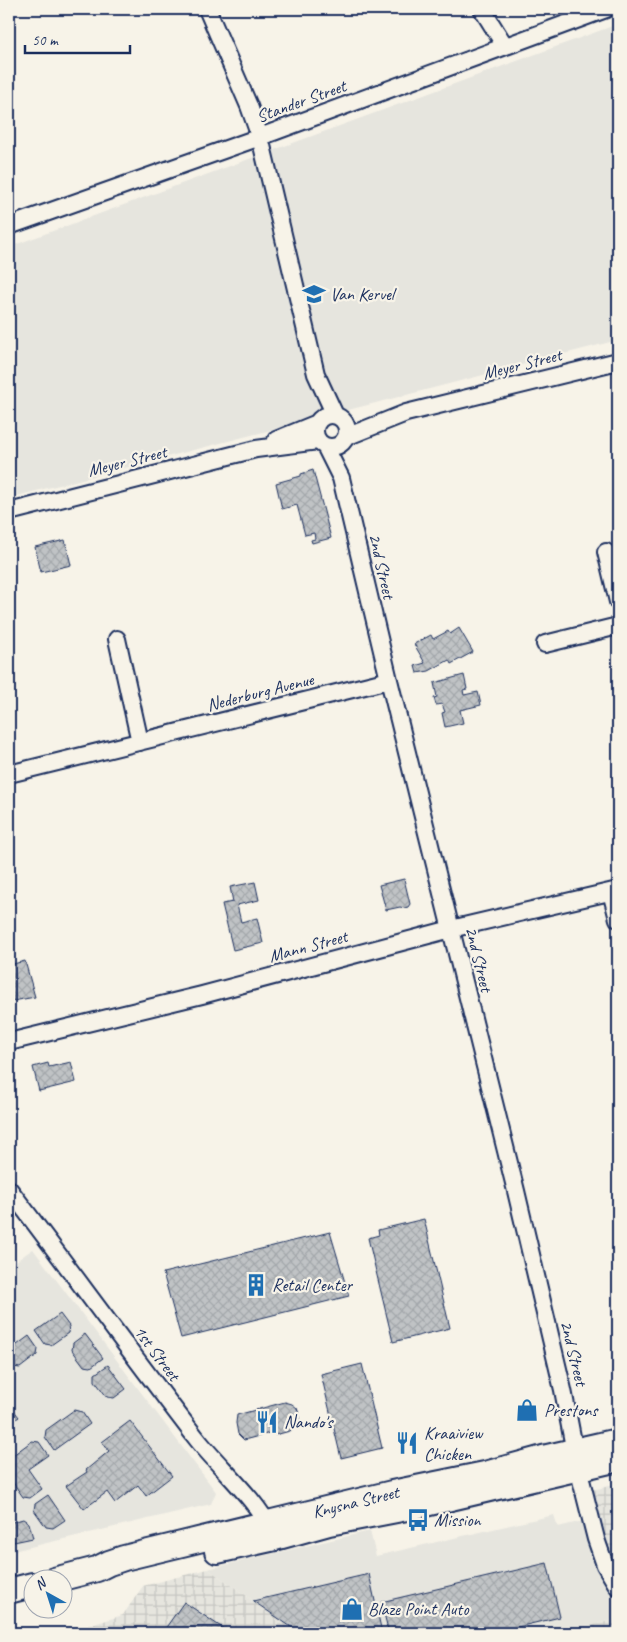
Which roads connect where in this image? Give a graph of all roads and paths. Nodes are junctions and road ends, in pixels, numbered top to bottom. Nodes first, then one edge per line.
1 (207, 9) edge
2 (482, 9) edge
3 (606, 9) edge
4 (505, 46) junction
5 (260, 137) junction
6 (9, 226) edge
7 (618, 361) edge
8 (316, 374) junction
9 (406, 413) junction
10 (339, 417) junction
11 (317, 422) junction
12 (332, 442) junction
13 (256, 449) junction
14 (9, 512) edge
15 (606, 552) dead end
16 (618, 602) edge
17 (618, 626) edge
18 (117, 639) dead end
19 (545, 644) dead end
20 (389, 680) junction
21 (140, 742) junction
22 (9, 774) edge
23 (615, 891) edge
24 (618, 919) edge
25 (451, 929) junction
26 (9, 1042) edge
27 (9, 1189) edge
28 (618, 1441) edge
29 (618, 1459) edge
30 (576, 1460) junction
31 (271, 1530) junction
32 (72, 1575) edge
33 (618, 1587) edge
34 (22, 1588) edge
35 (9, 1591) edge

1 - 5 street
2 - 4 street
3 - 4 street, Stander Street
4 - 5 street, Stander Street
5 - 6 street, Stander Street
5 - 8 street
7 - 9 street, Meyer Street
8 - 10 street
8 - 11 street
9 - 10 street, Meyer Street
9 - 12 street, Meyer Street
10 - 11 street
10 - 12 street
11 - 12 street
11 - 13 street, Meyer Street
12 - 13 street, Meyer Street
12 - 20 street, 2nd Street
13 - 14 street, Meyer Street
15 - 16 street
17 - 19 street
18 - 21 street
20 - 21 street, Nederburg Avenue
20 - 25 street, 2nd Street
21 - 22 street, Nederburg Avenue
23 - 24 street
23 - 25 street, Mann Street
25 - 26 street, Mann Street
25 - 30 street, 2nd Street
27 - 31 street, 1st Street
28 - 30 highway, Knysna Street
29 - 30 highway, Knysna Street
30 - 31 highway, Knysna Street
30 - 33 street, 2nd Street
31 - 32 highway, Knysna Street
34 - 35 highway

